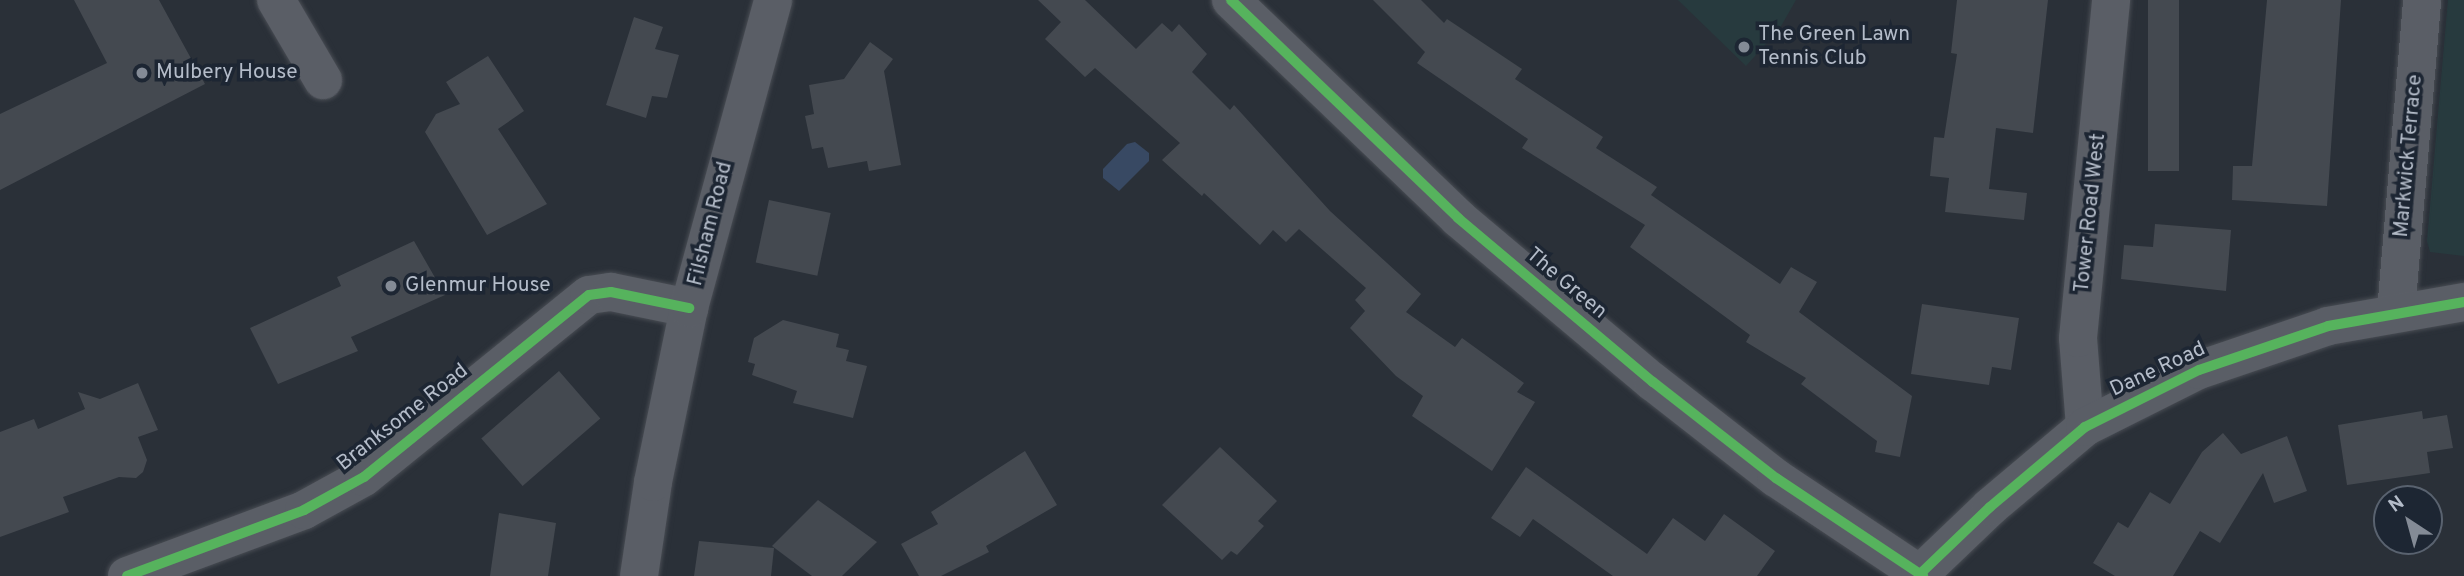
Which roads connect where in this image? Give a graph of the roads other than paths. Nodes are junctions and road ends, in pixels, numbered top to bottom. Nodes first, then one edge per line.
1 (276, 0) edge
2 (773, 0) edge
3 (1231, 0) edge
4 (2111, 0) edge
5 (2422, 0) edge
6 (323, 80) dead end
7 (2464, 302) edge
8 (689, 308) junction
9 (2396, 312) junction
10 (2085, 427) junction
11 (1909, 573) edge
12 (127, 576) edge
13 (639, 576) edge

1 - 6 street
2 - 8 street, Filsham Road
3 - 11 street, The Green
4 - 10 street, Tower Road West
5 - 9 street, Markwick Terrace
7 - 9 street, Dane Road
8 - 12 street, Branksome Road
8 - 13 street, Filsham Road
9 - 10 street, Dane Road
10 - 11 street, Dane Road

